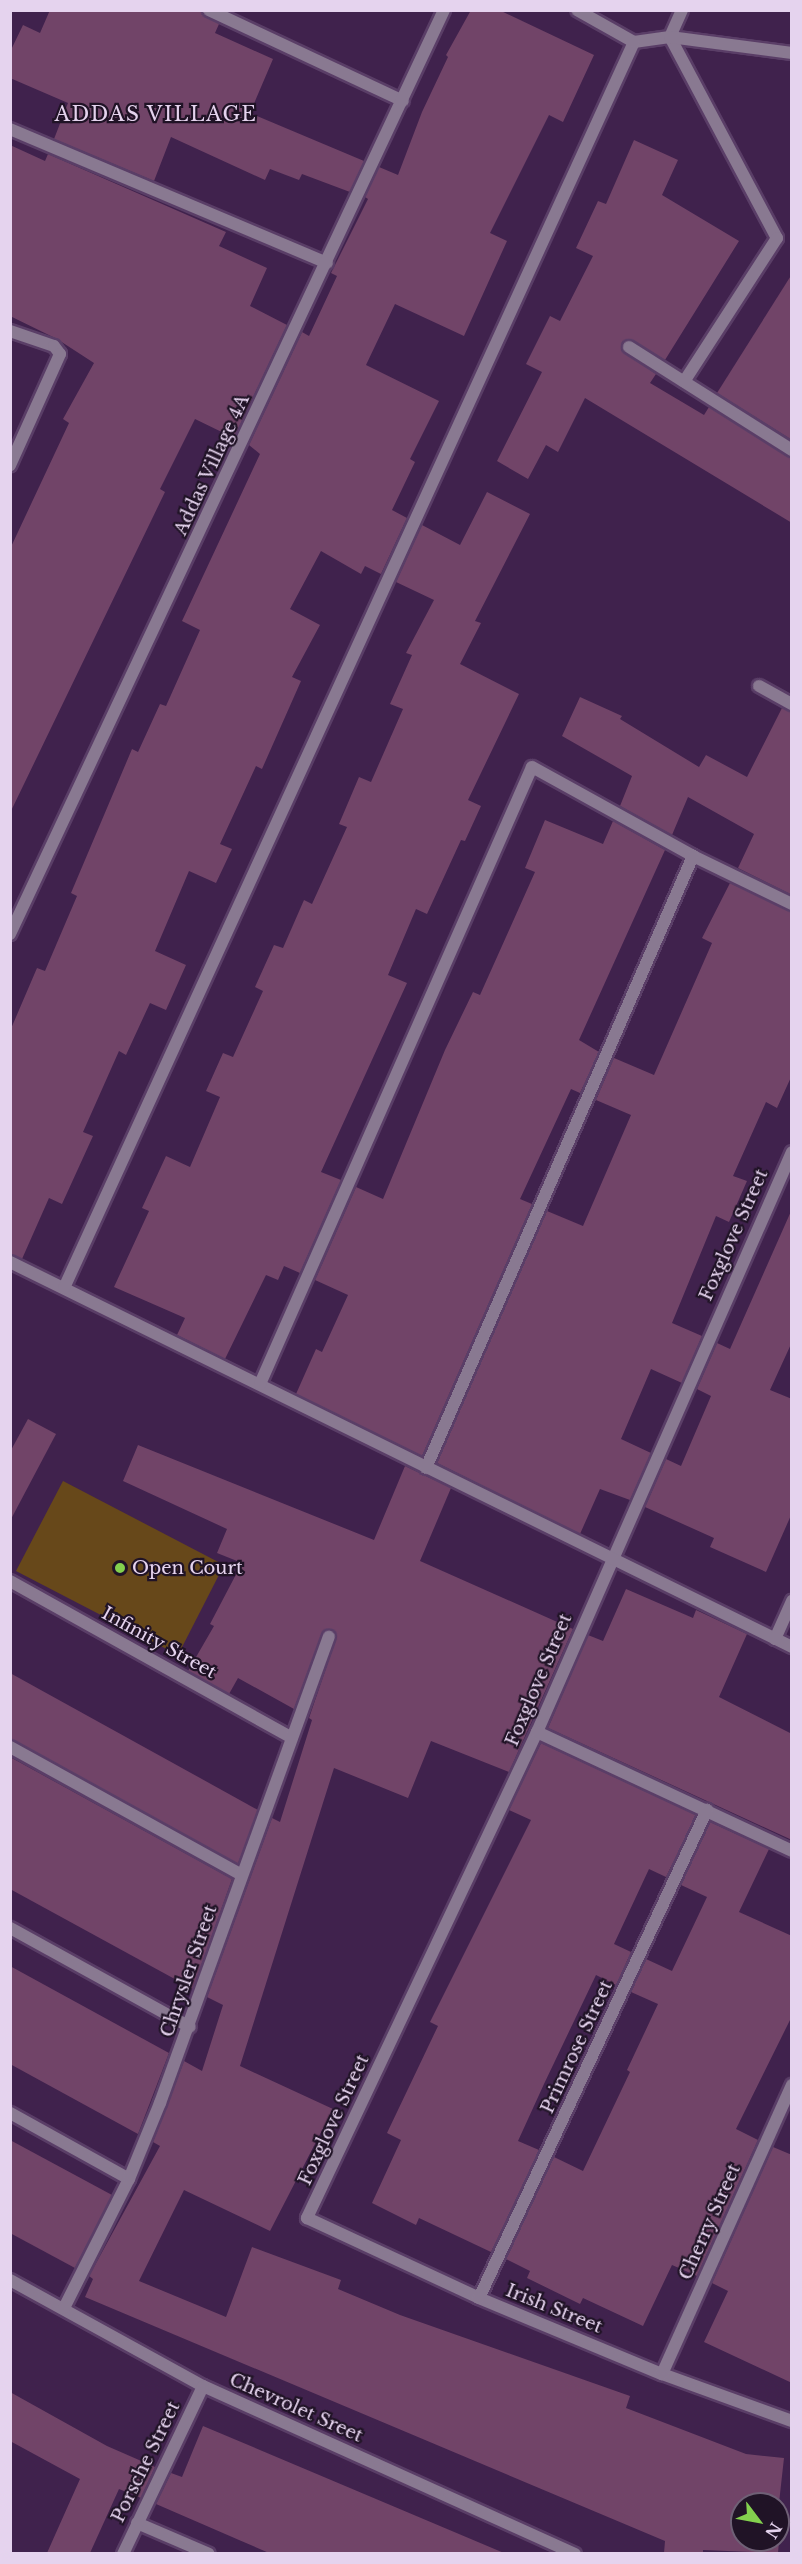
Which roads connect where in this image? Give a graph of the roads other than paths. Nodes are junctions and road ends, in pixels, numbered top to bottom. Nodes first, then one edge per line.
1 (209, 10) edge
2 (444, 10) edge
3 (576, 10) edge
4 (682, 10) edge
5 (670, 37) junction
6 (634, 42) junction
7 (792, 53) edge
8 (403, 100) junction
9 (10, 129) edge
10 (327, 263) junction
11 (10, 331) edge
12 (629, 347) dead end
13 (684, 382) junction
14 (792, 450) edge
15 (10, 465) edge
16 (759, 686) dead end
17 (792, 704) edge
18 (693, 856) junction
19 (792, 904) edge
20 (10, 933) edge
21 (792, 1152) edge
22 (10, 1262) edge
23 (64, 1288) junction
24 (260, 1384) junction
25 (426, 1468) junction
26 (610, 1560) junction
27 (10, 1581) edge
28 (792, 1601) edge
29 (328, 1637) dead end
30 (775, 1639) junction
31 (792, 1647) edge
32 (537, 1732) junction
33 (290, 1737) junction
34 (10, 1748) edge
35 (707, 1810) junction
36 (792, 1851) edge
37 (240, 1874) junction
38 (10, 1928) edge
39 (190, 2027) junction
40 (792, 2085) edge
41 (10, 2113) edge
42 (129, 2179) junction
43 (308, 2218) joint
44 (10, 2280) edge
45 (479, 2298) junction
46 (64, 2308) junction
47 (662, 2374) junction
48 (202, 2386) junction
49 (792, 2421) edge
50 (137, 2523) junction
51 (123, 2553) edge
52 (209, 2553) edge
53 (575, 2553) edge

1 - 8 street
2 - 8 street, Addas Village 4A
3 - 6 street
4 - 5 street
5 - 6 street
5 - 7 street
5 - 13 street
6 - 23 street
8 - 10 street, Addas Village 4A
9 - 10 street
10 - 20 street, Addas Village 4A
11 - 15 street
12 - 13 street
13 - 14 street
16 - 17 street
18 - 19 street
18 - 24 street
18 - 25 street
21 - 26 street, Foxglove Street
22 - 23 street
23 - 24 street
24 - 25 street
25 - 26 street
26 - 30 street
26 - 32 street, Foxglove Street
27 - 33 street, Infinity Street
28 - 30 street
29 - 33 street, Chrysler Street
30 - 31 street
32 - 35 street
32 - 43 street, Foxglove Street
33 - 37 street, Chrysler Street
34 - 37 street
35 - 36 street
35 - 45 street, Primrose Street
37 - 39 street, Chrysler Street
38 - 39 street
39 - 42 street, Chrysler Street
40 - 47 street, Cherry Street
41 - 42 street
42 - 46 street, Chrysler Street
43 - 45 street, Irish Street
44 - 46 street, Chevrolet Sreet
45 - 47 street, Irish Street
46 - 48 street, Chevrolet Sreet
47 - 49 street, Irish Street
48 - 50 street, Porsche Street
48 - 53 street, Chevrolet Sreet
50 - 51 street, Porsche Street
50 - 52 street

